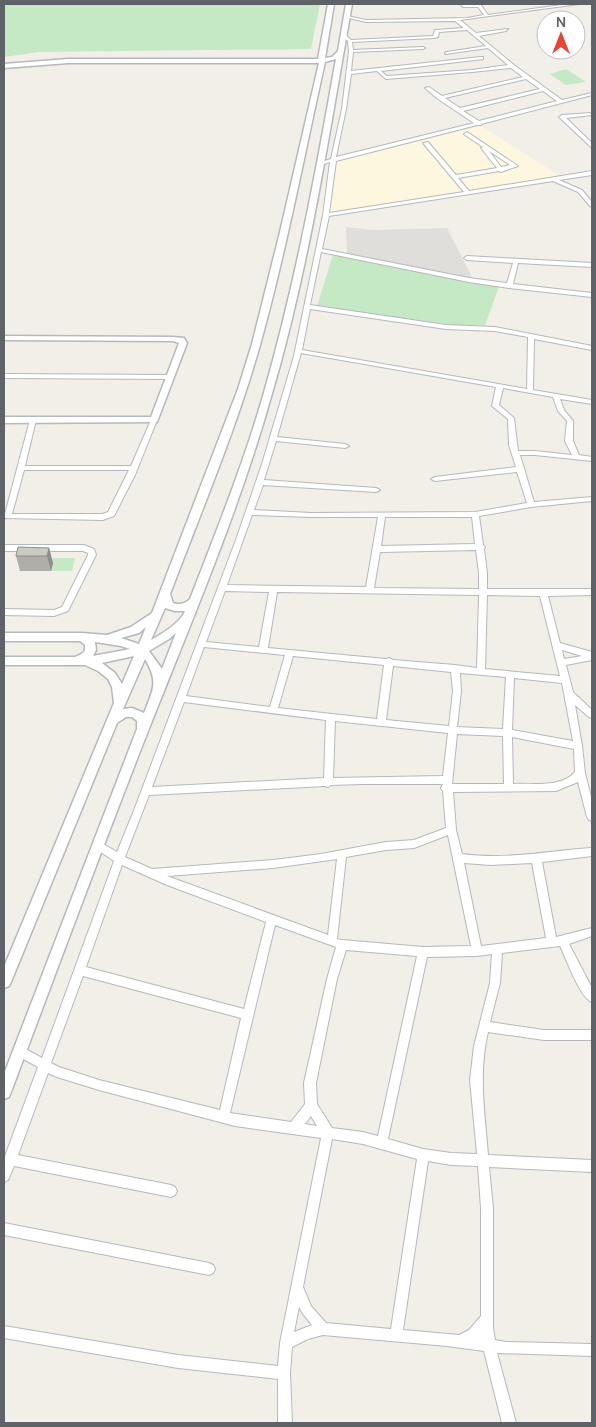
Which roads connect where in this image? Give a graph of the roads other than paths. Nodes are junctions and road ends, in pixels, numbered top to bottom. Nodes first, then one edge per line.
1 (331, 4) edge
2 (349, 4) edge
3 (577, 4) edge
4 (463, 5) edge
5 (487, 16) junction
6 (346, 17) junction
7 (467, 18) junction
8 (456, 19) junction
9 (467, 29) junction
10 (506, 30) dead end
11 (474, 35) junction
12 (347, 38) junction
13 (325, 47) junction
14 (489, 47) junction
15 (422, 48) dead end
16 (342, 49) junction
17 (351, 51) junction
18 (447, 53) dead end
19 (481, 58) dead end
20 (299, 59) junction
21 (323, 59) junction
22 (330, 60) junction
23 (4, 61) edge
24 (4, 66) edge
25 (512, 66) junction
26 (378, 70) junction
27 (338, 71) junction
28 (320, 72) junction
29 (349, 73) junction
30 (528, 77) junction
31 (427, 88) dead end
32 (545, 89) junction
33 (592, 94) edge
34 (440, 98) junction
35 (561, 102) junction
36 (459, 110) junction
37 (592, 114) edge
38 (479, 124) junction
39 (467, 134) dead end
40 (478, 142) junction
41 (426, 143) dead end
42 (592, 146) edge
43 (333, 161) junction
44 (321, 163) junction
45 (501, 170) junction
46 (592, 173) edge
47 (455, 177) junction
48 (552, 179) junction
49 (467, 192) junction
50 (591, 202) edge
51 (326, 215) junction
52 (319, 250) junction
53 (467, 258) dead end
54 (516, 261) junction
55 (592, 265) edge
56 (509, 286) junction
57 (592, 295) edge
58 (308, 307) junction
59 (531, 336) junction
60 (4, 340) edge
61 (592, 348) edge
62 (298, 351) junction
63 (4, 376) edge
64 (171, 377) junction
65 (500, 385) junction
66 (530, 391) junction
67 (556, 396) junction
68 (592, 402) edge
69 (4, 420) edge
70 (32, 420) junction
71 (154, 420) junction
72 (273, 439) junction
73 (345, 446) dead end
74 (516, 453) junction
75 (577, 458) junction
76 (592, 458) edge
77 (20, 468) junction
78 (134, 468) junction
79 (521, 469) junction
80 (435, 479) dead end
81 (260, 482) junction
82 (376, 490) dead end
83 (592, 499) edge
84 (531, 505) junction
85 (250, 512) junction
86 (382, 514) junction
87 (475, 514) junction
88 (6, 516) edge
89 (481, 547) junction
90 (4, 548) edge
91 (376, 549) junction
92 (222, 588) junction
93 (273, 589) junction
94 (370, 590) junction
95 (483, 592) junction
96 (592, 592) edge
97 (543, 593) junction
98 (166, 594) junction
99 (196, 599) junction
100 (160, 609) junction
101 (4, 612) edge
102 (4, 637) edge
103 (82, 637) junction
104 (100, 637) junction
105 (200, 644) junction
106 (558, 646) junction
107 (263, 650) junction
108 (142, 651) junction
109 (290, 653) junction
110 (592, 656) edge
111 (77, 660) junction
112 (4, 661) edge
113 (389, 661) junction
114 (562, 662) junction
115 (455, 668) junction
116 (481, 672) junction
117 (510, 674) junction
118 (565, 680) junction
119 (160, 688) junction
120 (569, 694) junction
121 (180, 698) junction
122 (119, 703) junction
123 (273, 711) junction
124 (592, 715) edge
125 (331, 717) junction
126 (381, 722) junction
127 (111, 723) junction
128 (143, 729) junction
129 (451, 730) junction
130 (507, 733) junction
131 (578, 746) junction
132 (580, 773) junction
133 (328, 783) junction
134 (447, 784) junction
135 (509, 788) junction
136 (146, 791) junction
137 (592, 817) edge
138 (451, 830) junction
139 (98, 845) junction
140 (592, 852) edge
141 (342, 854) junction
142 (458, 858) junction
143 (536, 858) junction
144 (119, 859) junction
145 (151, 873) junction
146 (272, 918) junction
147 (592, 932) edge
148 (558, 942) junction
149 (337, 943) junction
150 (497, 948) junction
151 (477, 951) junction
152 (423, 952) junction
153 (80, 970) junction
154 (4, 982) edge
155 (592, 997) edge
156 (247, 1015) junction
157 (484, 1026) junction
158 (592, 1035) edge
159 (20, 1051) junction
160 (43, 1065) junction
161 (4, 1092) edge
162 (311, 1106) junction
163 (224, 1117) junction
164 (294, 1127) junction
165 (328, 1132) junction
166 (382, 1143) junction
167 (423, 1155) junction
168 (10, 1160) junction
169 (482, 1160) junction
170 (592, 1166) edge
171 (4, 1176) edge
172 (171, 1191) dead end
173 (4, 1229) edge
174 (209, 1269) dead end
175 (298, 1288) junction
176 (486, 1319) junction
177 (323, 1329) junction
178 (4, 1332) edge
179 (396, 1335) junction
180 (460, 1342) junction
181 (286, 1343) junction
182 (490, 1346) junction
183 (592, 1350) edge
184 (284, 1372) junction
185 (286, 1423) edge
186 (509, 1423) edge

1 - 13 street
2 - 6 street
3 - 5 street
4 - 5 street
4 - 7 street
5 - 7 street
6 - 8 street
6 - 12 street
7 - 8 street
8 - 9 street
9 - 11 street
9 - 12 street
10 - 11 street
11 - 14 street
12 - 16 street
12 - 17 street
13 - 16 street
13 - 20 street
13 - 21 street
14 - 18 street
14 - 25 street
15 - 17 street
16 - 22 street
16 - 27 street
17 - 29 street
19 - 26 street
20 - 21 street
20 - 23 street
20 - 24 street
20 - 28 street
21 - 22 street
21 - 28 street
22 - 27 street
25 - 26 street
25 - 30 street
26 - 29 street
27 - 28 street
27 - 44 street
28 - 98 street
29 - 43 street
30 - 32 street
30 - 34 street
31 - 34 street
32 - 35 street
32 - 36 street
33 - 35 street
34 - 36 street
35 - 38 street
36 - 38 street
37 - 42 street
38 - 43 street
39 - 40 street
40 - 45 street
40 - 45 street
41 - 47 street
43 - 44 street
43 - 51 street
44 - 99 street
45 - 47 street
46 - 48 street
47 - 49 street
48 - 49 street
48 - 50 street
49 - 51 street
51 - 52 street
52 - 56 street
52 - 58 street
53 - 54 street
54 - 55 street
54 - 56 street
56 - 57 street
58 - 59 street
58 - 62 street
59 - 61 street
59 - 66 street
60 - 64 street
62 - 65 street
62 - 72 street
63 - 64 street
64 - 71 street
65 - 66 street
65 - 74 street
66 - 67 street
67 - 68 street
67 - 75 street
69 - 70 street
70 - 71 street
70 - 77 street
71 - 78 street
72 - 73 street
72 - 81 street
74 - 75 street
74 - 79 street
75 - 76 street
77 - 78 street
77 - 88 street
78 - 88 street
79 - 80 street
79 - 84 street
81 - 82 street
81 - 85 street
83 - 84 street
84 - 87 street
85 - 86 street
85 - 92 street
86 - 87 street
86 - 91 street
87 - 89 street
89 - 91 street
89 - 95 street
90 - 101 street
91 - 94 street
92 - 93 street
92 - 105 street
93 - 94 street
93 - 107 street
94 - 95 street
95 - 97 street
95 - 116 street
96 - 97 street
97 - 106 street
98 - 99 street
98 - 100 street
99 - 108 street
99 - 119 street
100 - 104 street
100 - 108 street
102 - 103 street
103 - 104 street
103 - 111 street
104 - 108 street
105 - 107 street
105 - 121 street
106 - 110 street
106 - 114 street
107 - 109 street
108 - 111 street
108 - 119 street
108 - 122 street
109 - 113 street
109 - 123 street
110 - 114 street
111 - 112 street
111 - 122 street
113 - 115 street
113 - 126 street
114 - 118 street
115 - 116 street
115 - 129 street
116 - 117 street
117 - 118 street
117 - 130 street
118 - 120 street
119 - 128 street
120 - 124 street
120 - 131 street
121 - 123 street
121 - 136 street
122 - 127 street
123 - 125 street
125 - 126 street
125 - 133 street
126 - 129 street
127 - 128 street
127 - 154 street
128 - 139 street
129 - 130 street
129 - 134 street
130 - 131 street
130 - 135 street
131 - 132 street
132 - 135 street
132 - 137 street
133 - 134 street
133 - 136 street
134 - 135 street
134 - 138 street
136 - 144 street
138 - 141 street
138 - 142 street
139 - 144 street
139 - 159 street
140 - 143 street
141 - 145 street
141 - 149 street
142 - 143 street
142 - 151 street
143 - 148 street
144 - 145 street
144 - 153 street
145 - 146 street
146 - 149 street
146 - 156 street
147 - 148 street
148 - 150 street
148 - 155 street
149 - 152 street
149 - 162 street
150 - 151 street
150 - 157 street
151 - 152 street
152 - 166 street
153 - 156 street
153 - 160 street
156 - 163 street
157 - 158 street
157 - 169 street
159 - 160 street
159 - 161 street
160 - 163 street
160 - 168 street
162 - 164 street
162 - 165 street
163 - 164 street
164 - 165 street
165 - 166 street
165 - 175 street
166 - 167 street
167 - 169 street
167 - 179 street
168 - 171 street
168 - 172 street
169 - 170 street
169 - 176 street
173 - 174 street
175 - 177 street
175 - 181 street
176 - 180 street
176 - 182 street
177 - 179 street
177 - 181 street
178 - 184 street
179 - 180 street
180 - 182 street
181 - 184 street
182 - 183 street
182 - 186 street
184 - 185 street

